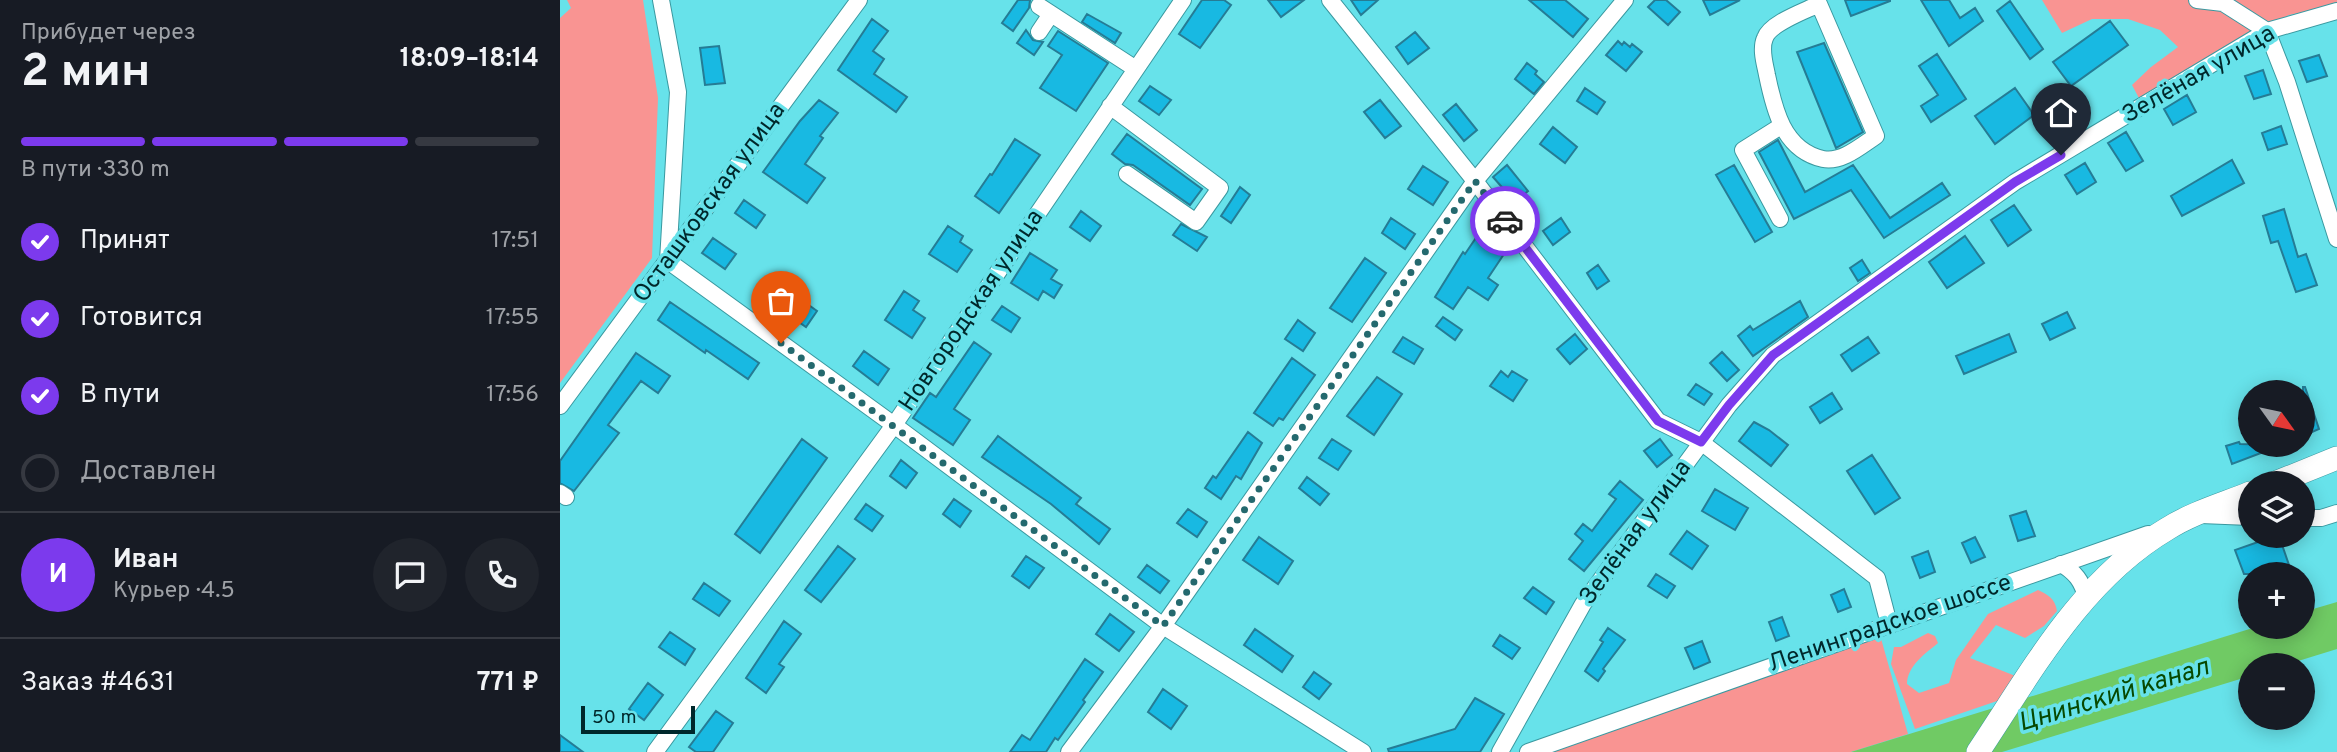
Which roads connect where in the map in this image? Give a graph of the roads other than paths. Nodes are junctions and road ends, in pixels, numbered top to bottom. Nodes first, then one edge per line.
1 (661, 0) edge
2 (859, 0) edge
3 (1183, 0) edge
4 (1330, 0) edge
5 (1625, 0) edge
6 (2197, 0) edge
7 (1818, 2) edge
8 (2337, 11) edge
9 (2267, 31) junction
10 (1040, 32) dead end
11 (1136, 69) junction
12 (1110, 106) junction
13 (1781, 126) junction
14 (1128, 174) dead end
15 (1475, 181) junction
16 (1780, 219) dead end
17 (2337, 239) edge
18 (668, 261) junction
19 (560, 406) edge
20 (894, 425) junction
21 (1701, 442) junction
22 (2337, 458) edge
23 (2304, 471) edge
24 (2238, 498) edge
25 (2337, 513) edge
26 (2195, 515) junction
27 (2238, 517) edge
28 (2315, 518) edge
29 (2170, 527) junction
30 (2061, 565) junction
31 (2085, 597) junction
32 (1889, 624) junction
33 (1163, 626) junction
34 (655, 752) edge
35 (1069, 752) edge
36 (1363, 752) edge
37 (1500, 752) edge
38 (1528, 752) edge
39 (1978, 752) edge

1 - 18 street
2 - 18 street, Осташковская улица
3 - 11 street, Новгородская улица
4 - 15 street
5 - 15 street
6 - 9 street
7 - 13 street
7 - 13 street
8 - 9 street, Зелёная улица
9 - 17 street
9 - 21 street, Зелёная улица
10 - 11 street
11 - 12 street, Новгородская улица
12 - 14 street
12 - 20 street, Новгородская улица
13 - 16 street
15 - 21 street
15 - 33 street
18 - 19 street, Осташковская улица
18 - 20 street
20 - 33 street
20 - 34 street, Новгородская улица
21 - 32 street
21 - 37 street, Зелёная улица
22 - 23 highway
24 - 26 highway, Ленинградское шоссе
25 - 28 street
26 - 27 street
26 - 29 highway, Ленинградское шоссе
29 - 30 street, Ленинградское шоссе
29 - 31 highway
30 - 31 street
30 - 32 street, Ленинградское шоссе
31 - 39 highway
32 - 38 street, Ленинградское шоссе
33 - 35 street
33 - 36 street

